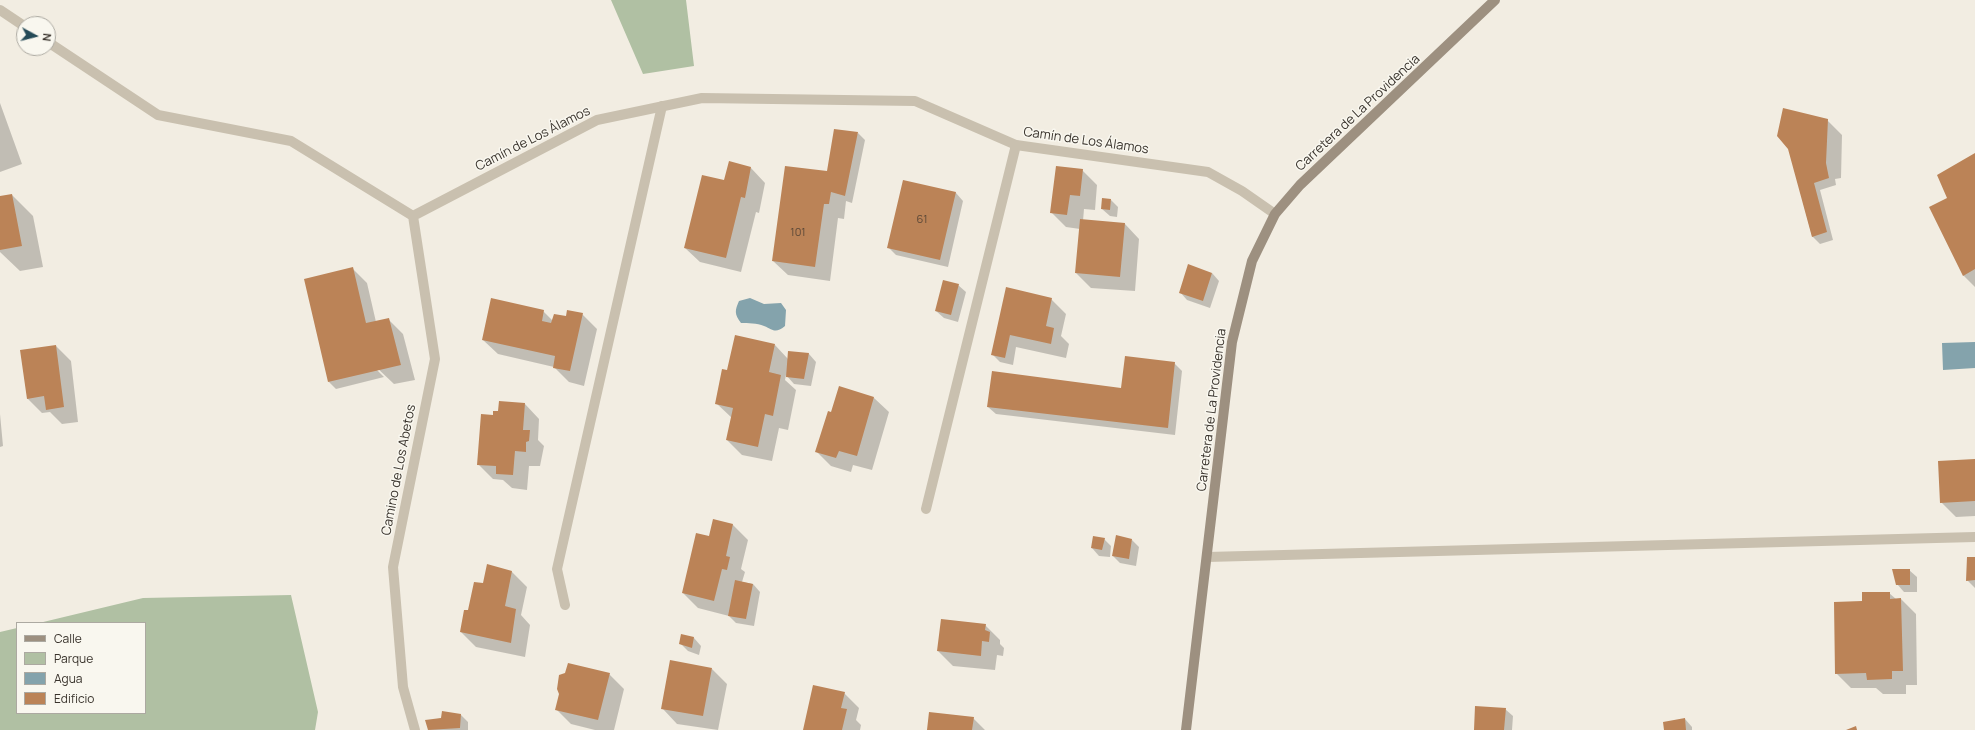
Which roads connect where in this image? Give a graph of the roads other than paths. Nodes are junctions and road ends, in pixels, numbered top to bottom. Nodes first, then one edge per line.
1 (1495, 0) edge
2 (0, 10) edge
3 (16, 21) edge
4 (56, 47) edge
5 (662, 106) junction
6 (1016, 145) junction
7 (1275, 214) junction
8 (413, 216) junction
9 (926, 509) dead end
10 (1975, 537) edge
11 (1207, 556) junction
12 (565, 605) dead end
13 (415, 730) edge
14 (1186, 730) edge

1 - 7 street, Carretera de La Providencia
2 - 3 street
4 - 8 street
5 - 6 street, Camín de Los Álamos
5 - 8 street, Camín de Los Álamos
5 - 12 street
6 - 7 street, Camín de Los Álamos
6 - 9 street
7 - 11 street, Carretera de La Providencia
8 - 13 street, Camino de Los Abetos
10 - 11 street
11 - 14 street, Carretera de La Providencia

